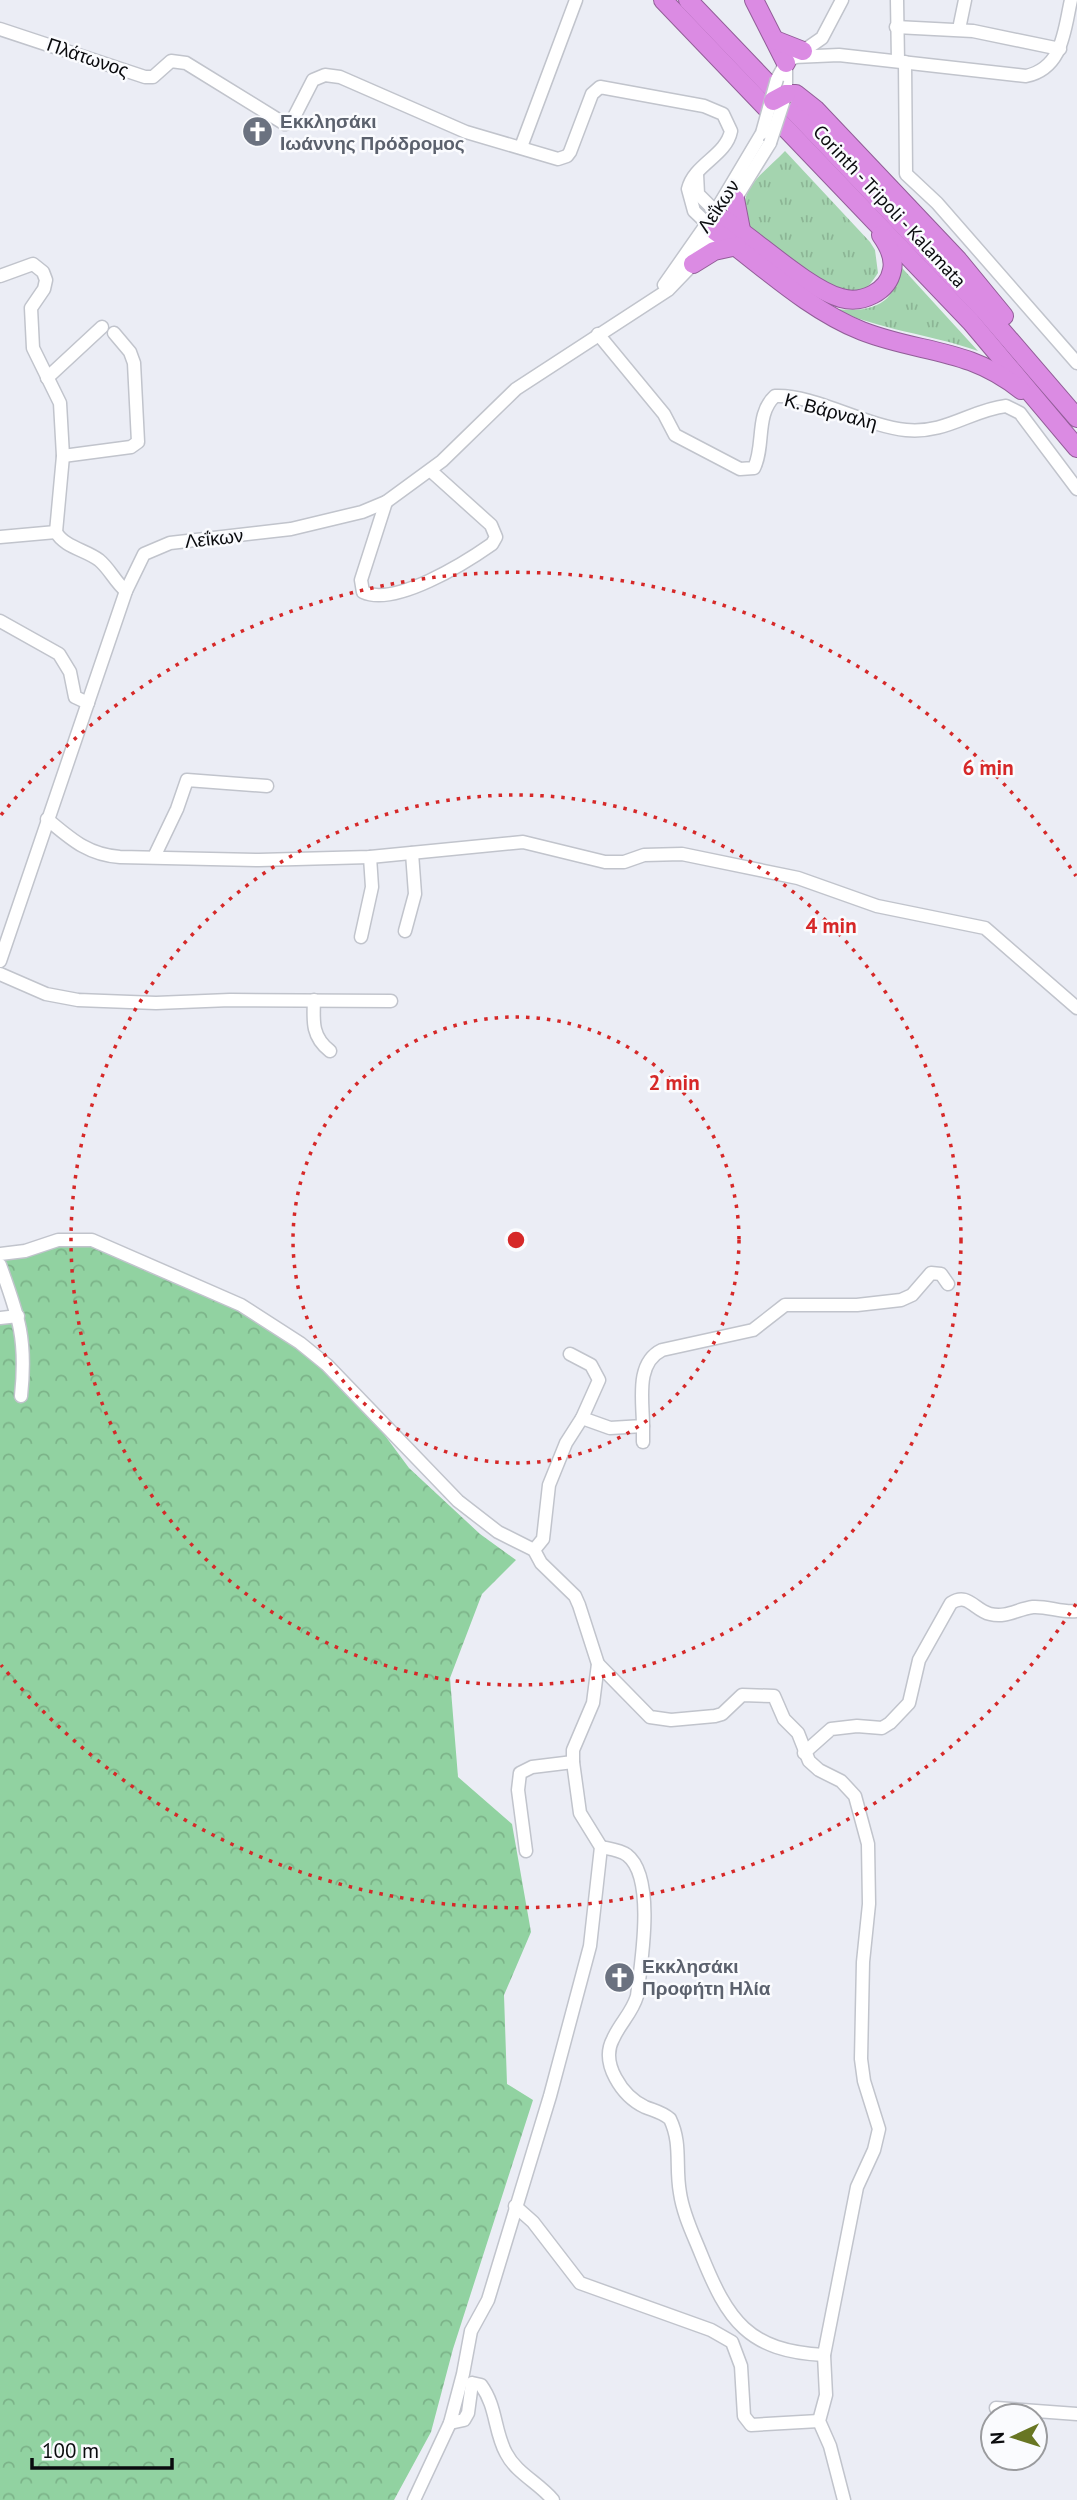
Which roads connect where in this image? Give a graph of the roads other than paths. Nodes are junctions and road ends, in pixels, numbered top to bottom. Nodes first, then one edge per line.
1 (576, 0) edge
2 (663, 0) edge
3 (688, 0) edge
4 (754, 0) edge
5 (842, 0) edge
6 (897, 0) edge
7 (965, 0) edge
8 (1071, 0) edge
9 (896, 27) junction
10 (0, 29) edge
11 (959, 29) junction
12 (822, 38) junction
13 (1060, 49) junction
14 (839, 55) junction
15 (795, 57) junction
16 (902, 62) junction
17 (779, 91) junction
18 (766, 138) junction
19 (521, 147) junction
20 (842, 185) junction
21 (735, 199) junction
22 (715, 221) junction
23 (739, 238) junction
24 (693, 264) junction
25 (0, 276) edge
26 (646, 303) junction
27 (598, 334) junction
28 (1077, 363) edge
29 (47, 378) junction
30 (1077, 411) edge
31 (1077, 418) edge
32 (1077, 450) edge
33 (63, 456) junction
34 (431, 471) junction
35 (1077, 489) edge
36 (386, 502) junction
37 (56, 532) junction
38 (0, 537) edge
39 (126, 591) junction
40 (0, 621) edge
41 (88, 703) junction
42 (267, 786) dead end
43 (47, 819) junction
44 (412, 853) junction
45 (154, 857) junction
46 (370, 858) junction
47 (405, 931) dead end
48 (361, 937) dead end
49 (0, 961) edge
50 (0, 974) edge
51 (313, 1000) junction
52 (391, 1001) dead end
53 (1077, 1009) edge
54 (330, 1051) dead end
55 (0, 1254) edge
56 (0, 1265) edge
57 (948, 1284) dead end
58 (18, 1316) junction
59 (0, 1318) edge
60 (570, 1354) dead end
61 (21, 1396) dead end
62 (582, 1418) junction
63 (643, 1426) junction
64 (643, 1442) dead end
65 (534, 1550) junction
66 (1077, 1611) edge
67 (598, 1664) junction
68 (804, 1753) junction
69 (573, 1762) junction
70 (601, 1847) junction
71 (526, 1851) dead end
72 (515, 2206) junction
73 (824, 2355) junction
74 (1049, 2412) edge
75 (1077, 2414) edge
76 (819, 2421) junction
77 (450, 2423) junction
78 (414, 2500) edge
79 (553, 2500) edge
80 (844, 2500) edge

1 - 19 street
2 - 20 highway, Corinth - Tripoli - Kalamata
3 - 31 highway, Corinth - Tripoli - Kalamata
4 - 15 highway
5 - 12 street
6 - 9 street
7 - 11 street
8 - 13 street
9 - 11 street
9 - 16 street
10 - 19 street, Πλάτωνος
11 - 13 street
12 - 14 street
12 - 15 street
13 - 16 street
14 - 15 street
14 - 16 street
15 - 17 street
16 - 28 street
17 - 18 street, bridge
17 - 30 highway
18 - 21 street, Λεΐκων
18 - 22 street, Λεΐκων
19 - 22 street, Πλάτωνος
20 - 23 highway
20 - 32 highway, Corinth - Tripoli - Kalamata
21 - 22 street, Λεΐκων
21 - 23 highway
22 - 23 highway
22 - 24 street, Λεΐκων
22 - 26 street, Λεΐκων
23 - 24 highway
23 - 32 highway
24 - 26 street, Λεΐκων
25 - 29 street
26 - 27 street, Λεΐκων
27 - 34 street, Λεΐκων
27 - 35 street, Κ. Βάρναλη
29 - 33 street
29 - 33 street
33 - 37 street
34 - 36 street, Λεΐκων
34 - 36 street
36 - 39 street, Λεΐκων
37 - 38 street
37 - 39 street
39 - 41 street, Λεΐκων
40 - 41 street
41 - 43 street, Λεΐκων
42 - 45 street
43 - 45 street
43 - 49 street, Λεΐκων
44 - 46 street
44 - 47 street
44 - 53 street
45 - 46 street
46 - 48 street
50 - 51 street
51 - 52 street
51 - 54 street
55 - 65 street
56 - 58 street
57 - 63 street
58 - 59 street
58 - 61 street
60 - 62 street
62 - 63 street
62 - 65 street
63 - 64 street
65 - 67 street
66 - 68 street
67 - 68 street
67 - 69 street
68 - 73 street
69 - 70 street
69 - 71 street
70 - 72 street
70 - 73 street
72 - 76 street
72 - 77 street
73 - 76 street
74 - 75 street
76 - 80 street
77 - 78 street
77 - 79 street

